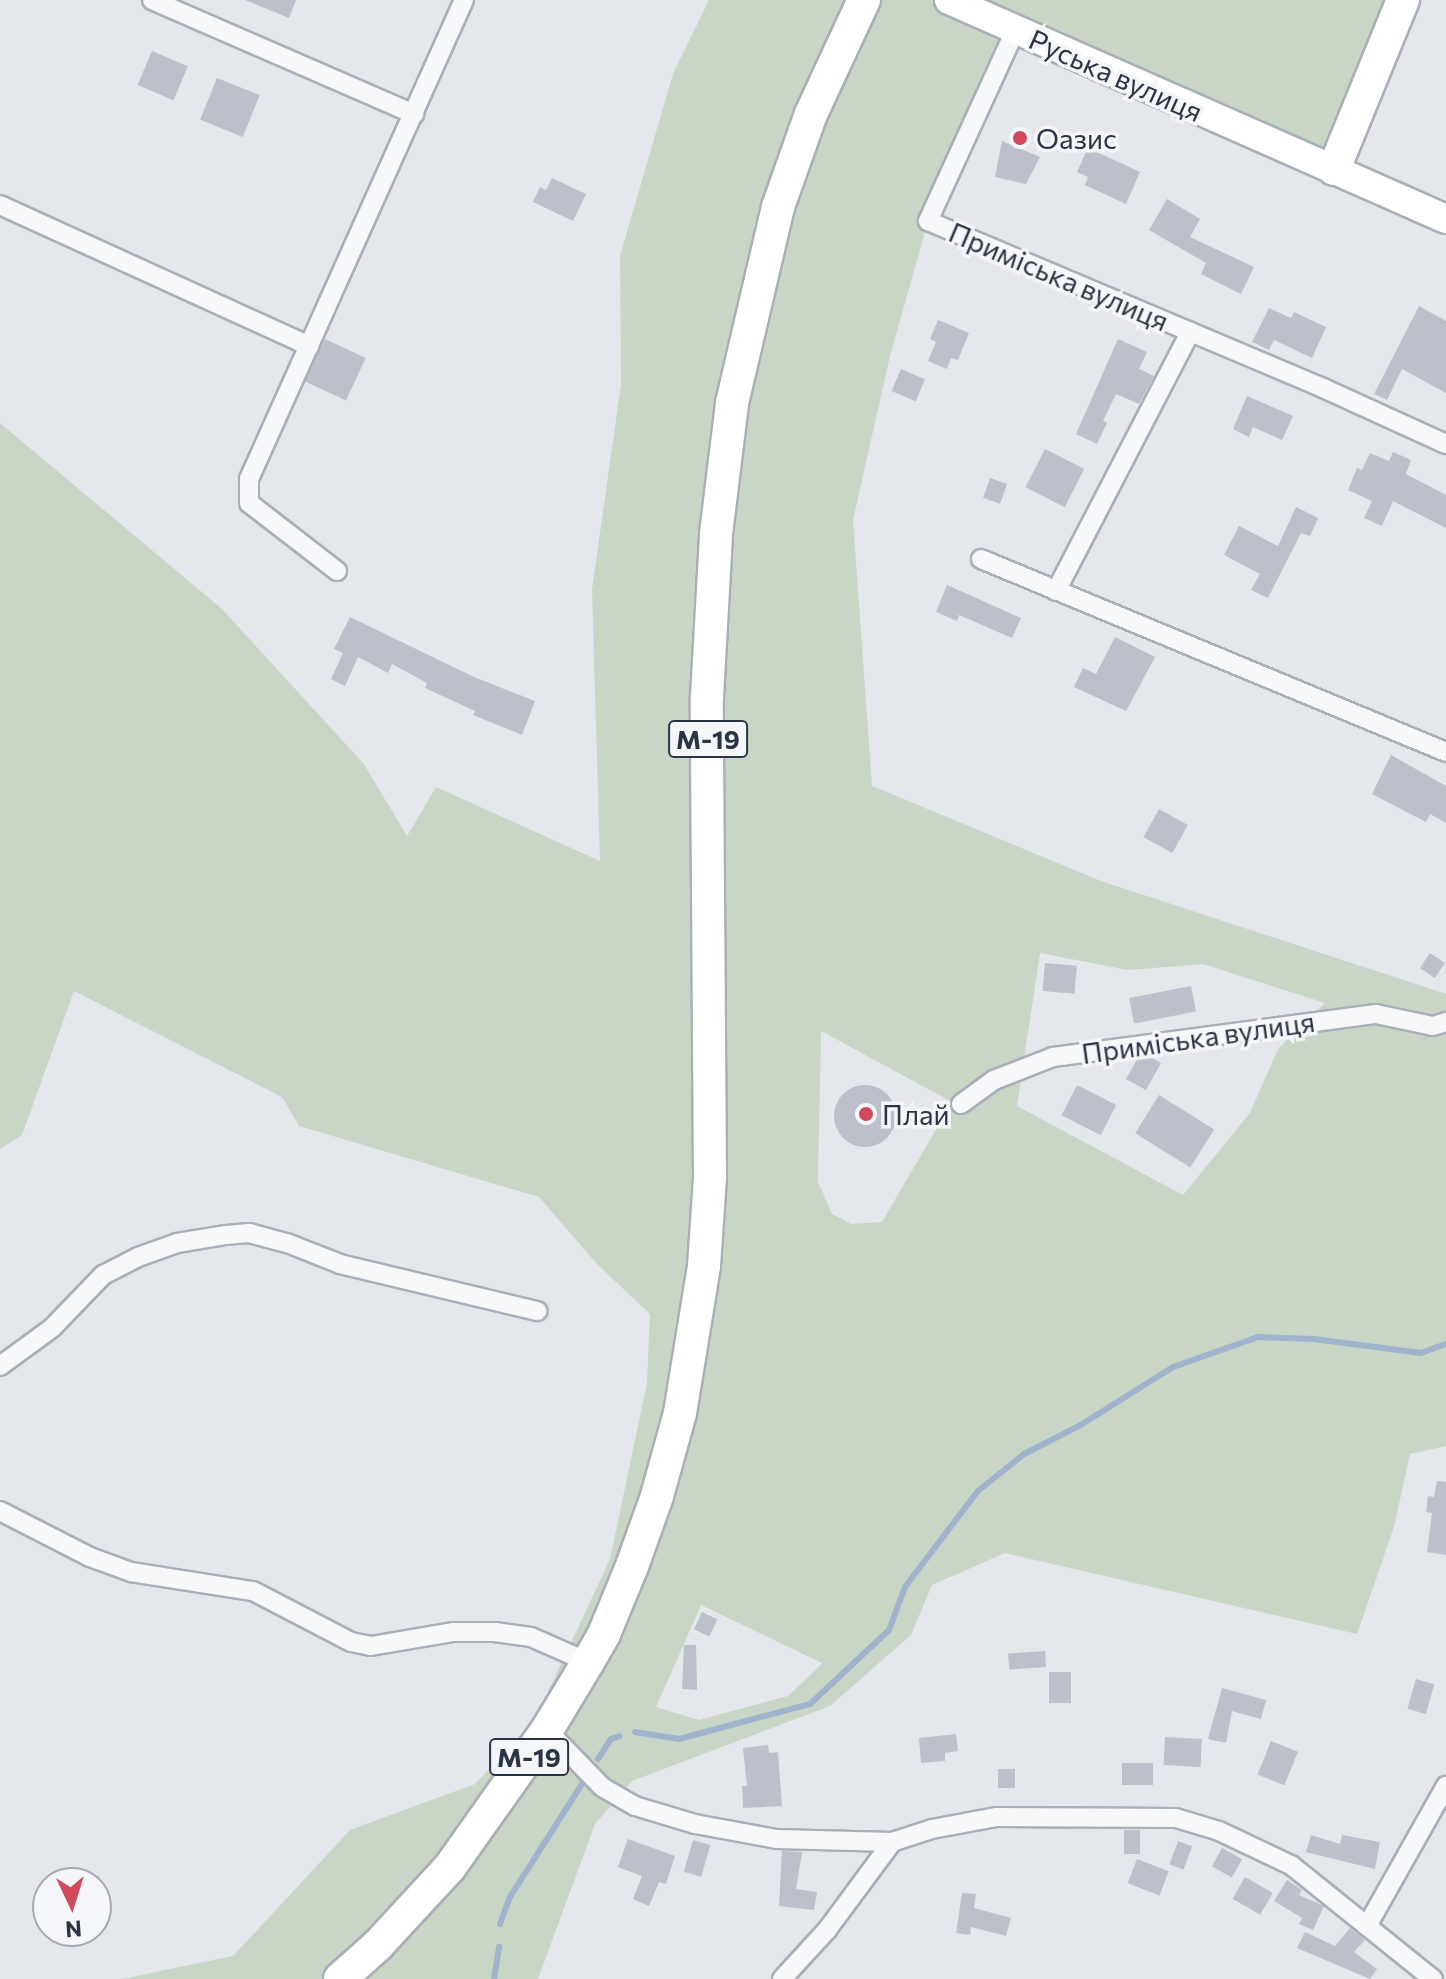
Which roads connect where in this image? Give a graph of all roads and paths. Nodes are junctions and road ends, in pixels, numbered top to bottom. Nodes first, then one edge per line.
1 (152, 0) edge
2 (464, 0) edge
3 (864, 0) edge
4 (949, 0) edge
5 (1403, 0) edge
6 (1015, 31) junction
7 (414, 114) junction
8 (1334, 169) junction
9 (0, 205) edge
10 (1446, 219) edge
11 (1190, 332) junction
12 (309, 346) junction
13 (1446, 444) edge
14 (981, 559) dead end
15 (337, 571) dead end
16 (1056, 591) junction
17 (1446, 752) edge
18 (1446, 1022) edge
19 (961, 1104) dead end
20 (537, 1311) dead end
21 (0, 1366) edge
22 (0, 1511) edge
23 (588, 1662) junction
24 (547, 1730) junction
25 (1446, 1786) edge
26 (892, 1842) junction
27 (1367, 1926) junction
28 (340, 1979) edge
29 (782, 1979) edge
30 (1433, 1979) edge

1 - 7 street
2 - 7 street
3 - 23 highway, М-19
4 - 6 main road, Руська вулиця
5 - 8 highway
6 - 8 main road, Руська вулиця
6 - 11 street, Приміська вулиця
7 - 12 street
8 - 10 main road, Руська вулиця
9 - 12 street
11 - 13 street, Приміська вулиця
11 - 16 street, Приміська вулиця
12 - 15 street
14 - 16 street
16 - 17 street
18 - 19 street, Приміська вулиця
20 - 21 street
22 - 23 street
23 - 24 highway, М-19
24 - 26 street
24 - 28 highway, М-19
25 - 27 street
26 - 27 street
26 - 29 street
27 - 30 street

